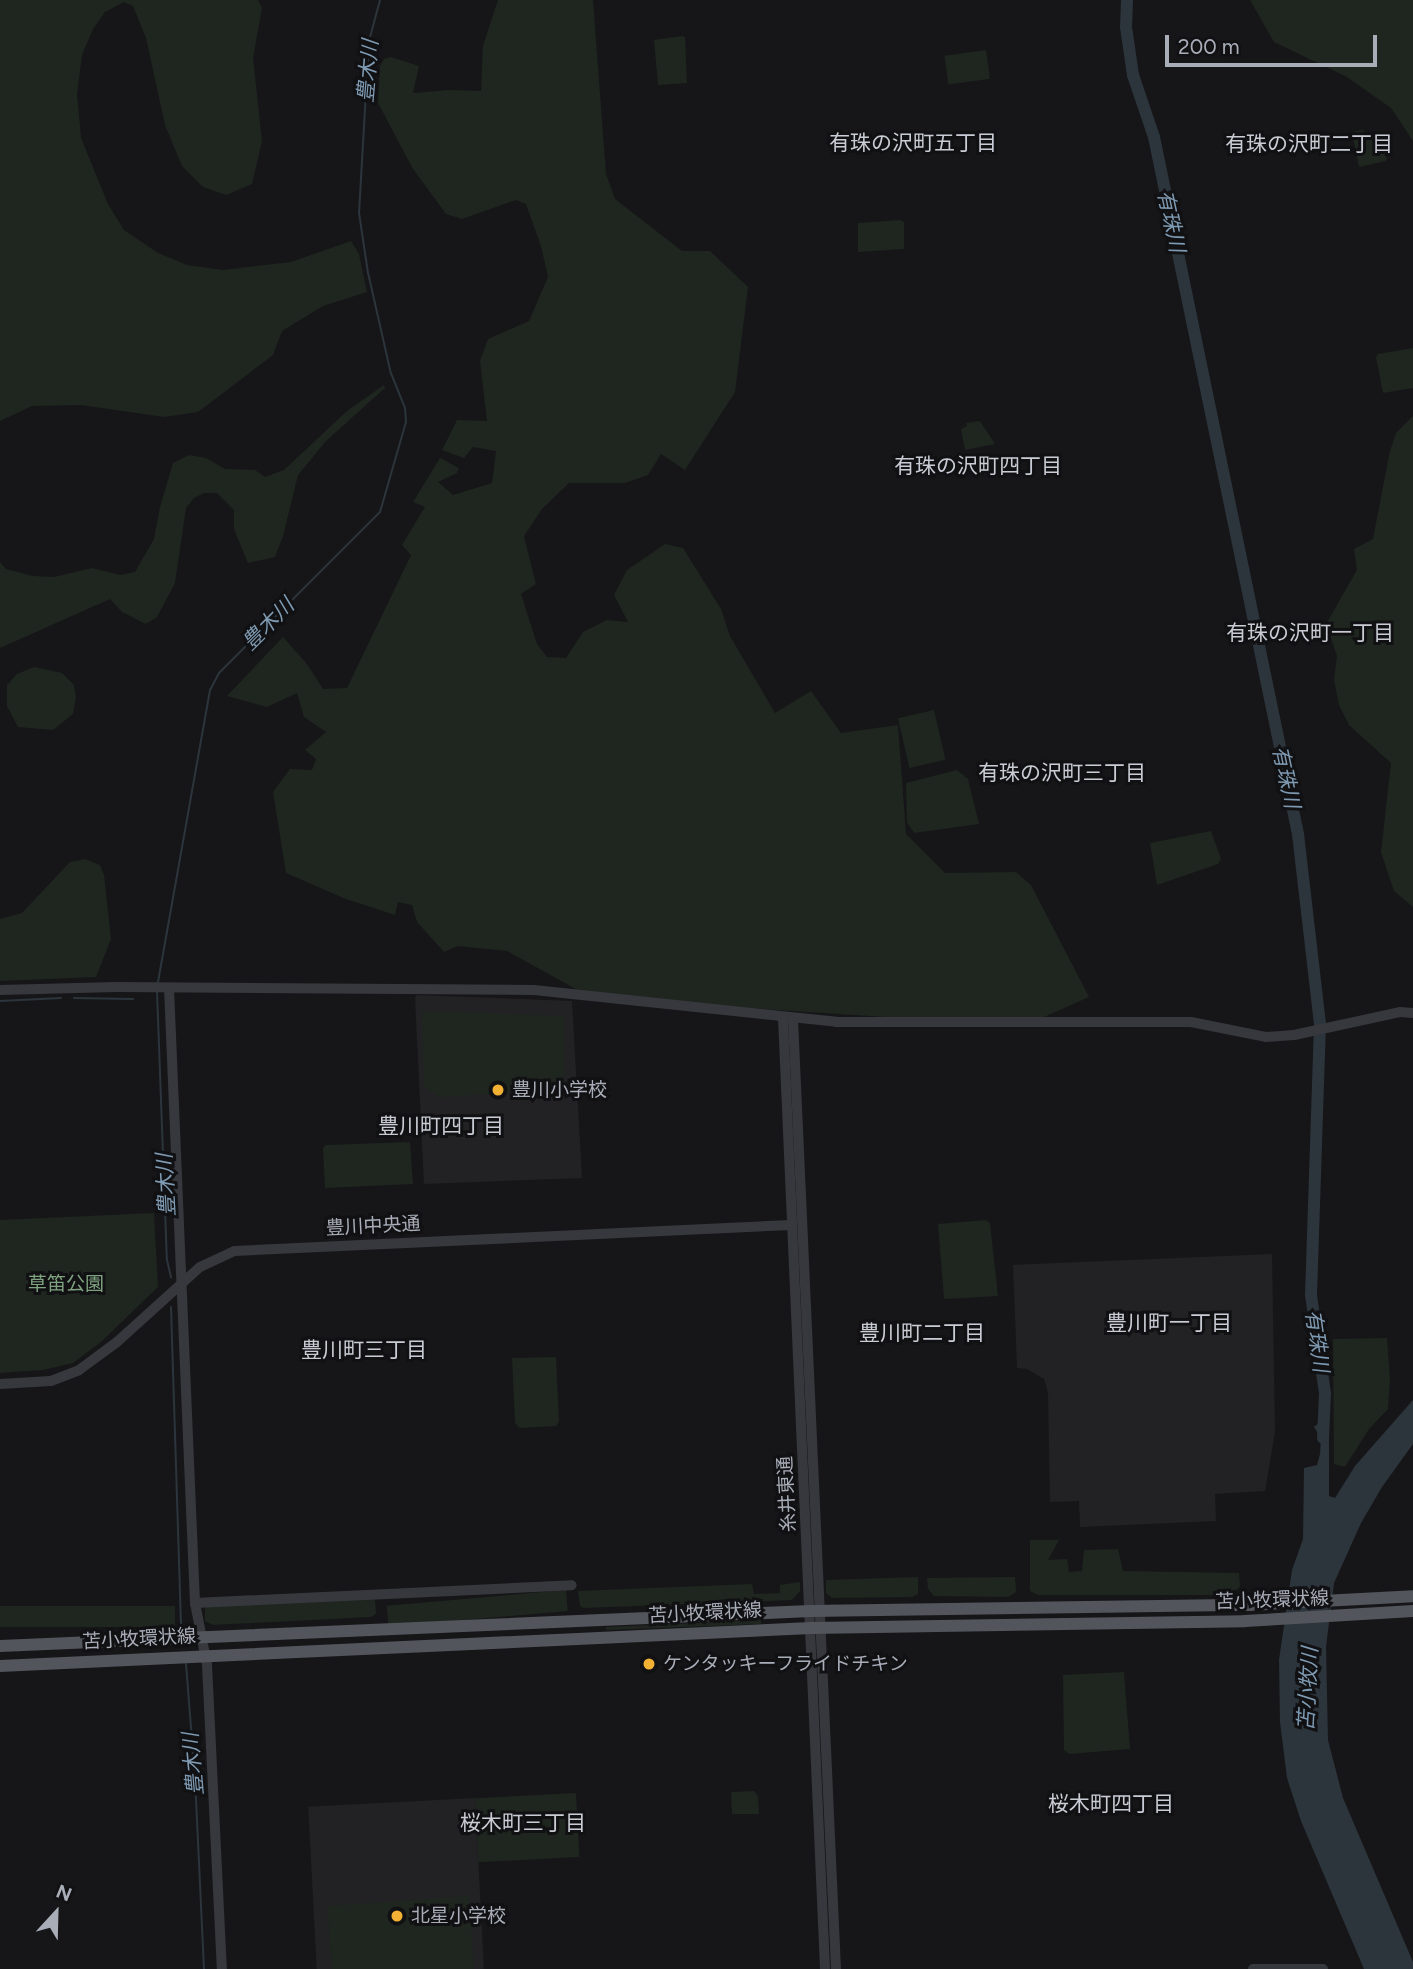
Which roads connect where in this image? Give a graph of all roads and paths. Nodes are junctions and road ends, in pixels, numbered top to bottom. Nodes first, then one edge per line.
1 (166, 988) junction
2 (0, 990) edge
3 (1413, 1013) edge
4 (788, 1019) junction
5 (791, 1225) junction
6 (182, 1283) junction
7 (0, 1384) edge
8 (572, 1585) dead end
9 (1413, 1596) edge
10 (195, 1603) junction
11 (815, 1611) junction
12 (1413, 1611) edge
13 (815, 1628) junction
14 (197, 1638) junction
15 (0, 1646) edge
16 (199, 1655) junction
17 (0, 1666) edge
18 (222, 1969) edge
19 (825, 1969) edge
20 (836, 1969) edge
21 (1253, 1969) edge
22 (1323, 1969) edge

1 - 2 street
1 - 4 street
1 - 6 street
3 - 4 street
4 - 5 street, 糸井東通
4 - 11 street, 糸井東通
5 - 6 street, 豊川中央通
5 - 11 street, 糸井東通
6 - 7 street, 豊川中央通
6 - 10 street
8 - 10 street
9 - 11 main road, 苫小牧環状線
10 - 14 street
11 - 13 street, 糸井東通
11 - 14 main road, 苫小牧環状線
12 - 13 main road, 苫小牧環状線
13 - 16 main road, 苫小牧環状線
13 - 19 street, 糸井東通
13 - 20 street, 糸井東通
14 - 15 main road, 苫小牧環状線
14 - 16 street
16 - 17 main road, 苫小牧環状線
16 - 18 street
21 - 22 street

